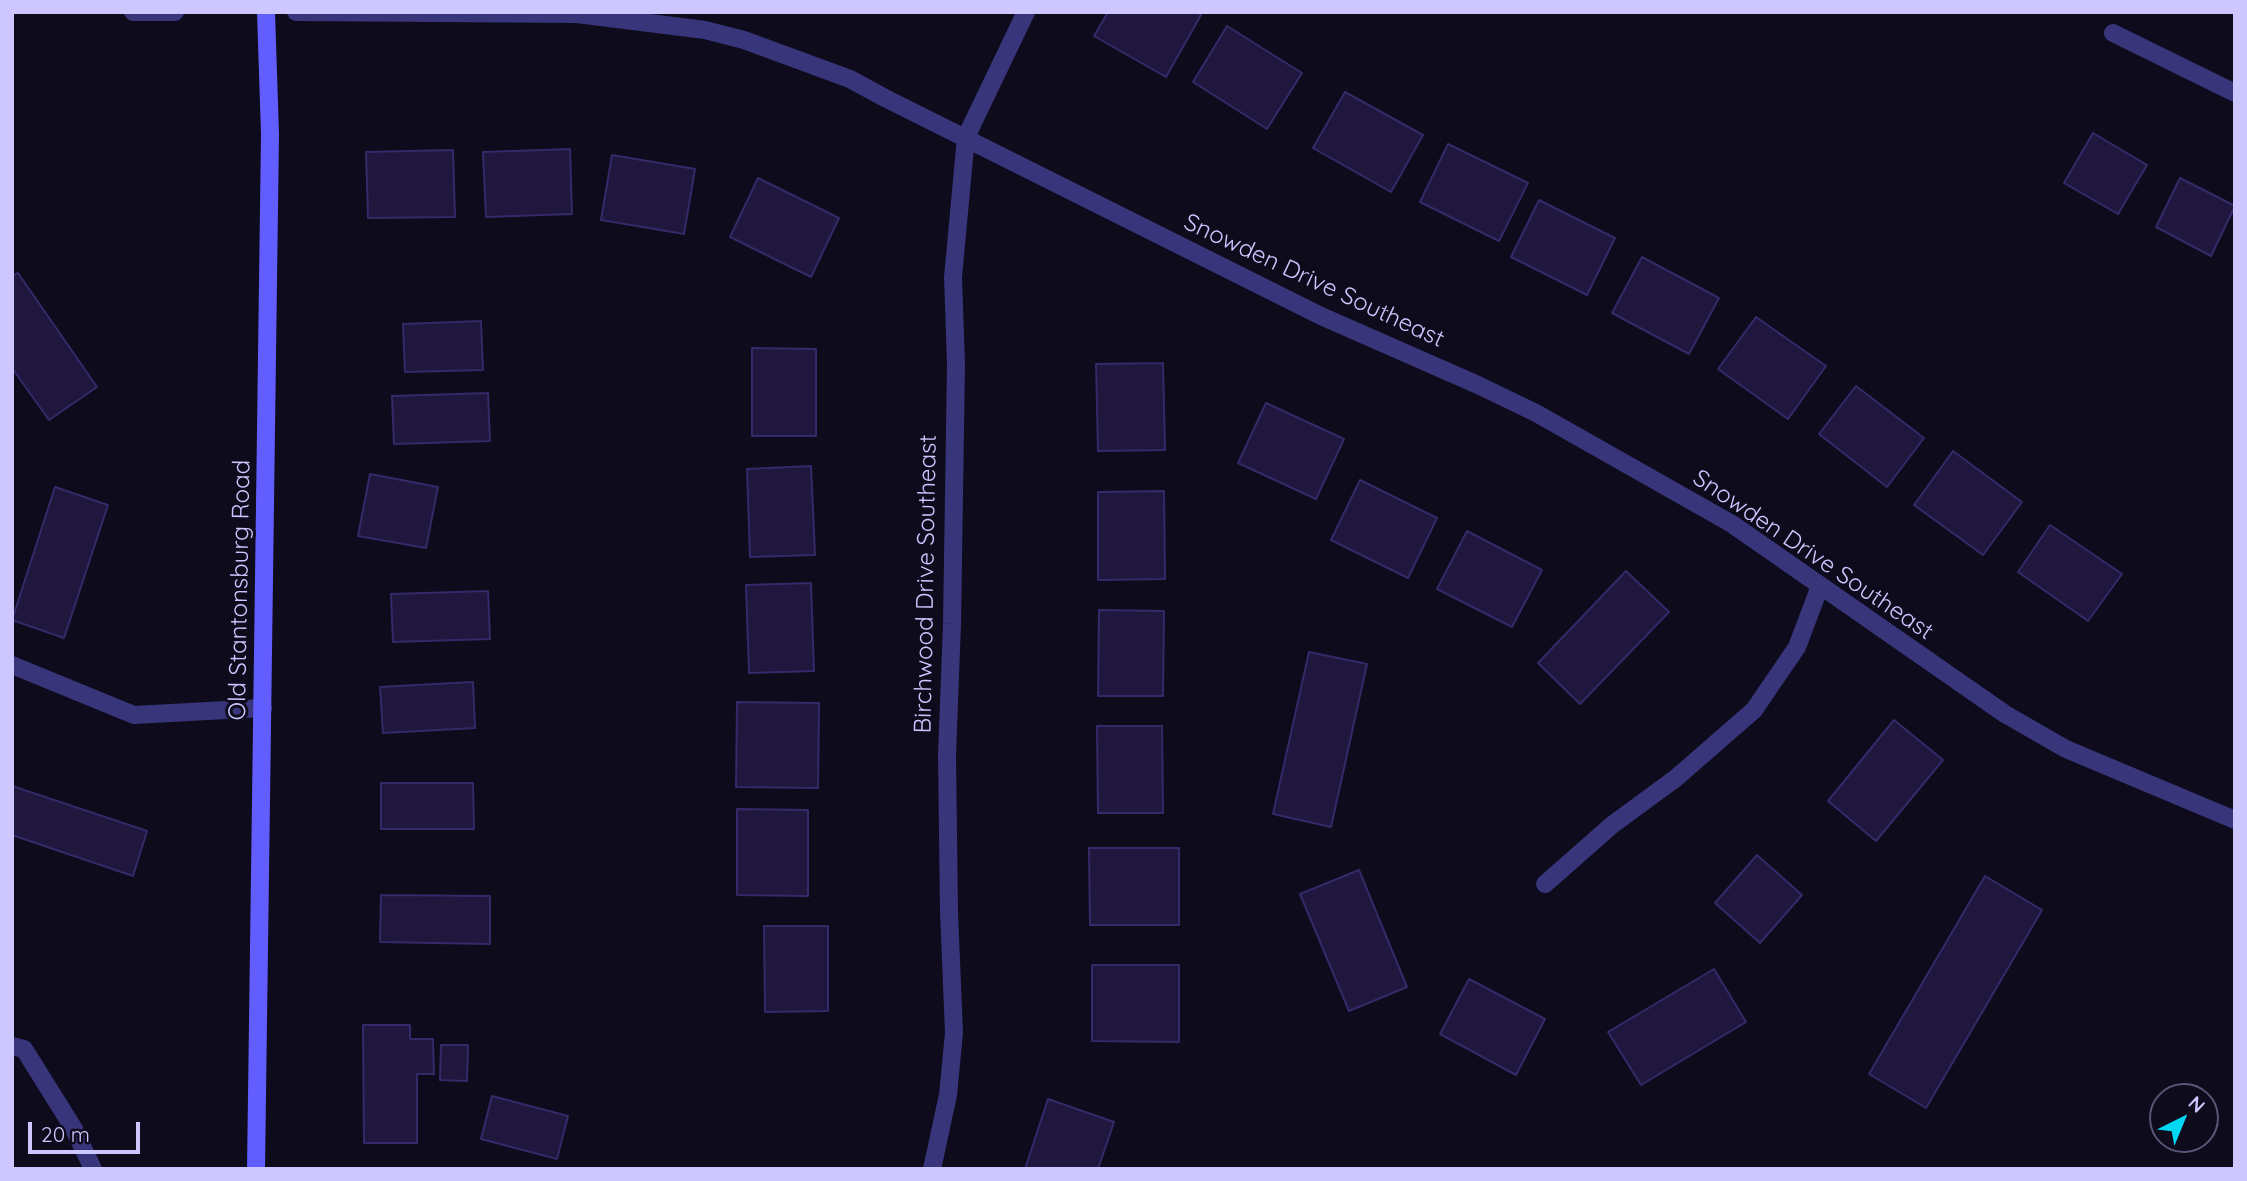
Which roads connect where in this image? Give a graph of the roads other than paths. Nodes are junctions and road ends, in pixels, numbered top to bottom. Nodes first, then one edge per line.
1 (133, 12) edge
2 (175, 12) edge
3 (266, 12) edge
4 (296, 12) edge
5 (1026, 12) edge
6 (2113, 33) dead end
7 (2235, 93) edge
8 (966, 137) junction
9 (1820, 586) junction
10 (12, 665) edge
11 (263, 708) junction
12 (2235, 820) edge
13 (1545, 884) dead end
14 (12, 1046) edge
15 (93, 1169) edge
16 (257, 1169) edge
17 (932, 1169) edge

1 - 2 street
3 - 11 street, Old Stantonsburg Road
4 - 8 street, Snowden Drive Southeast
5 - 8 street, Birchwood Drive Southeast
6 - 7 street
8 - 9 street, Snowden Drive Southeast
8 - 17 street, Birchwood Drive Southeast
9 - 12 street, Snowden Drive Southeast
9 - 13 street
10 - 11 street
11 - 16 street, Old Stantonsburg Road
14 - 15 street

